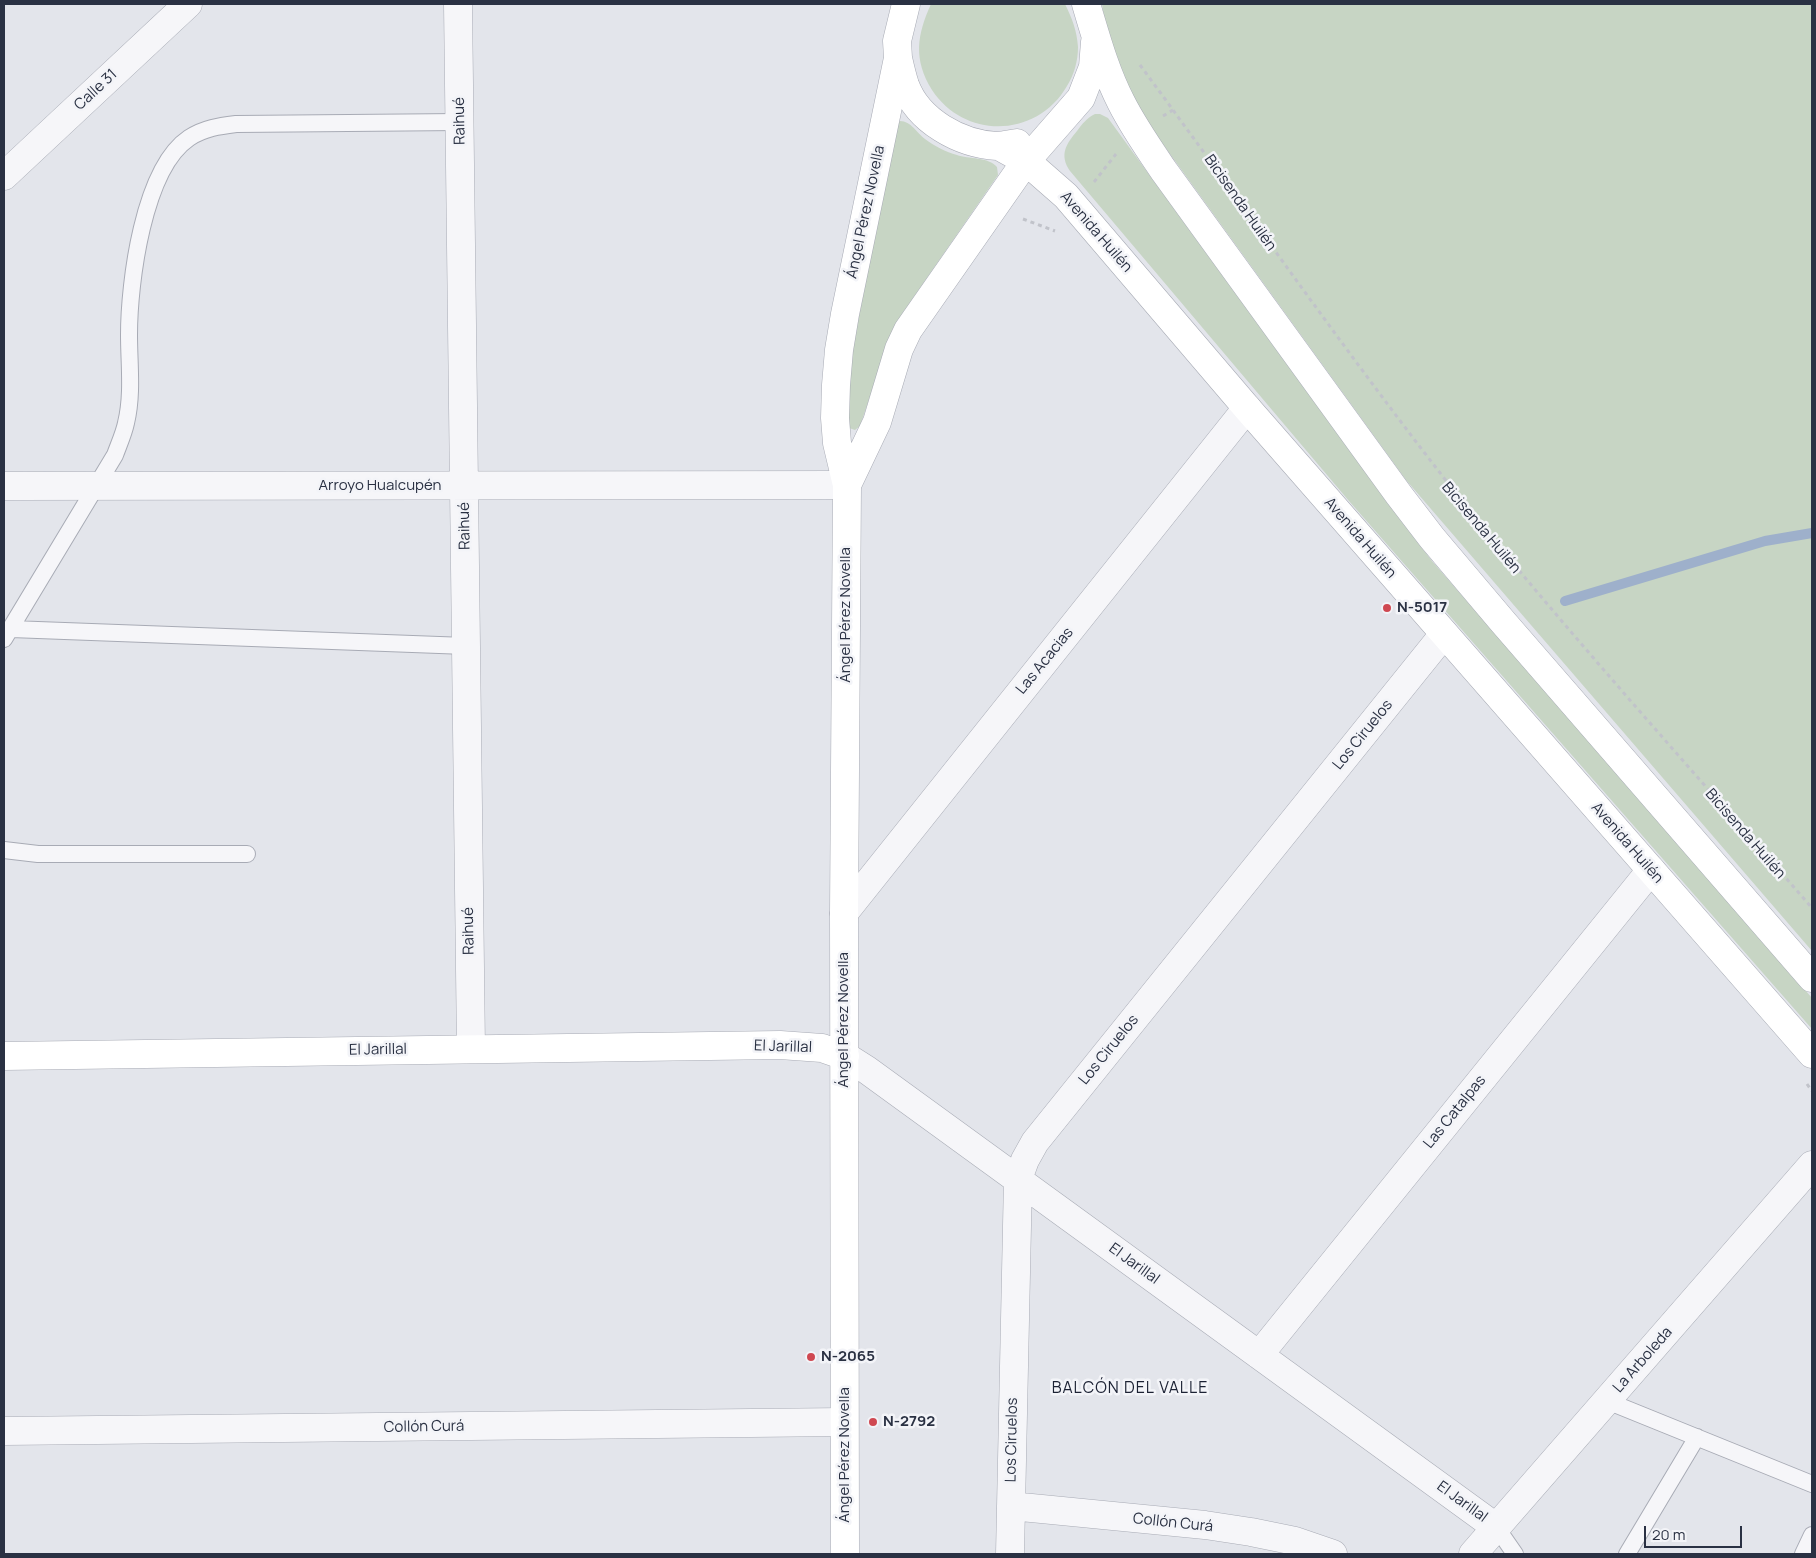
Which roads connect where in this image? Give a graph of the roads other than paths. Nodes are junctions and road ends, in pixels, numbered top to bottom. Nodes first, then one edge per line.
1 (188, 4) edge
2 (458, 4) edge
3 (1086, 4) edge
4 (901, 5) edge
5 (1095, 33) junction
6 (898, 49) junction
7 (460, 122) junction
8 (1059, 124) junction
9 (999, 146) junction
10 (1026, 161) junction
11 (4, 176) edge
12 (1247, 408) junction
13 (846, 485) junction
14 (4, 486) edge
15 (97, 486) junction
16 (464, 486) junction
17 (8, 634) edge
18 (1444, 634) junction
19 (466, 646) junction
20 (4, 850) edge
21 (247, 854) dead end
22 (1651, 870) junction
23 (844, 913) junction
24 (1812, 978) edge
25 (471, 1049) junction
26 (1812, 1054) edge
27 (4, 1056) edge
28 (845, 1056) junction
29 (1812, 1165) edge
30 (1018, 1179) junction
31 (1259, 1355) junction
32 (1608, 1401) junction
33 (844, 1422) junction
34 (4, 1431) edge
35 (1697, 1437) junction
36 (1812, 1484) edge
37 (1011, 1506) junction
38 (1498, 1528) junction
39 (1812, 1535) edge
40 (845, 1554) edge
41 (1010, 1554) edge
42 (1333, 1554) edge
43 (1473, 1554) edge
44 (1516, 1554) edge
45 (1627, 1554) edge
46 (1803, 1554) edge

1 - 11 street, Calle 31
2 - 7 street, Raihué
3 - 5 main road, Ángel Pérez Novella
4 - 6 main road
5 - 8 main road, Ángel Pérez Novella
5 - 24 main road
6 - 9 main road, Ángel Pérez Novella
6 - 13 main road, Ángel Pérez Novella
7 - 15 lane
7 - 16 street, Raihué
8 - 9 main road, Ángel Pérez Novella
8 - 10 main road, Ángel Pérez Novella
9 - 10 main road, Avenida Huilén
10 - 12 main road, Avenida Huilén
10 - 13 main road, Ángel Pérez Novella
12 - 18 main road, Avenida Huilén
12 - 23 street, Las Acacias
13 - 16 street, Arroyo Hualcupén
13 - 23 main road, Ángel Pérez Novella
14 - 15 street, Arroyo Hualcupén
15 - 16 street, Arroyo Hualcupén
15 - 17 lane
16 - 19 street, Raihué
17 - 19 lane
18 - 22 main road, Avenida Huilén
18 - 30 street, Los Ciruelos
19 - 25 street, Raihué
20 - 21 lane
22 - 26 main road, Avenida Huilén
22 - 31 street, Las Catalpas
23 - 28 main road, Ángel Pérez Novella
25 - 27 main road, El Jarillal
25 - 28 main road, El Jarillal
28 - 30 street, El Jarillal
28 - 33 main road, Ángel Pérez Novella
29 - 32 street, La Arboleda
30 - 31 street, El Jarillal
30 - 37 street, Los Ciruelos
31 - 38 street, El Jarillal
32 - 35 lane
32 - 38 street, La Arboleda
33 - 34 street, Collón Curá
33 - 40 main road, Ángel Pérez Novella
35 - 36 lane
35 - 45 lane
37 - 41 street, Los Ciruelos
37 - 42 street, Collón Curá
38 - 43 street, La Arboleda
38 - 44 lane
39 - 46 lane

